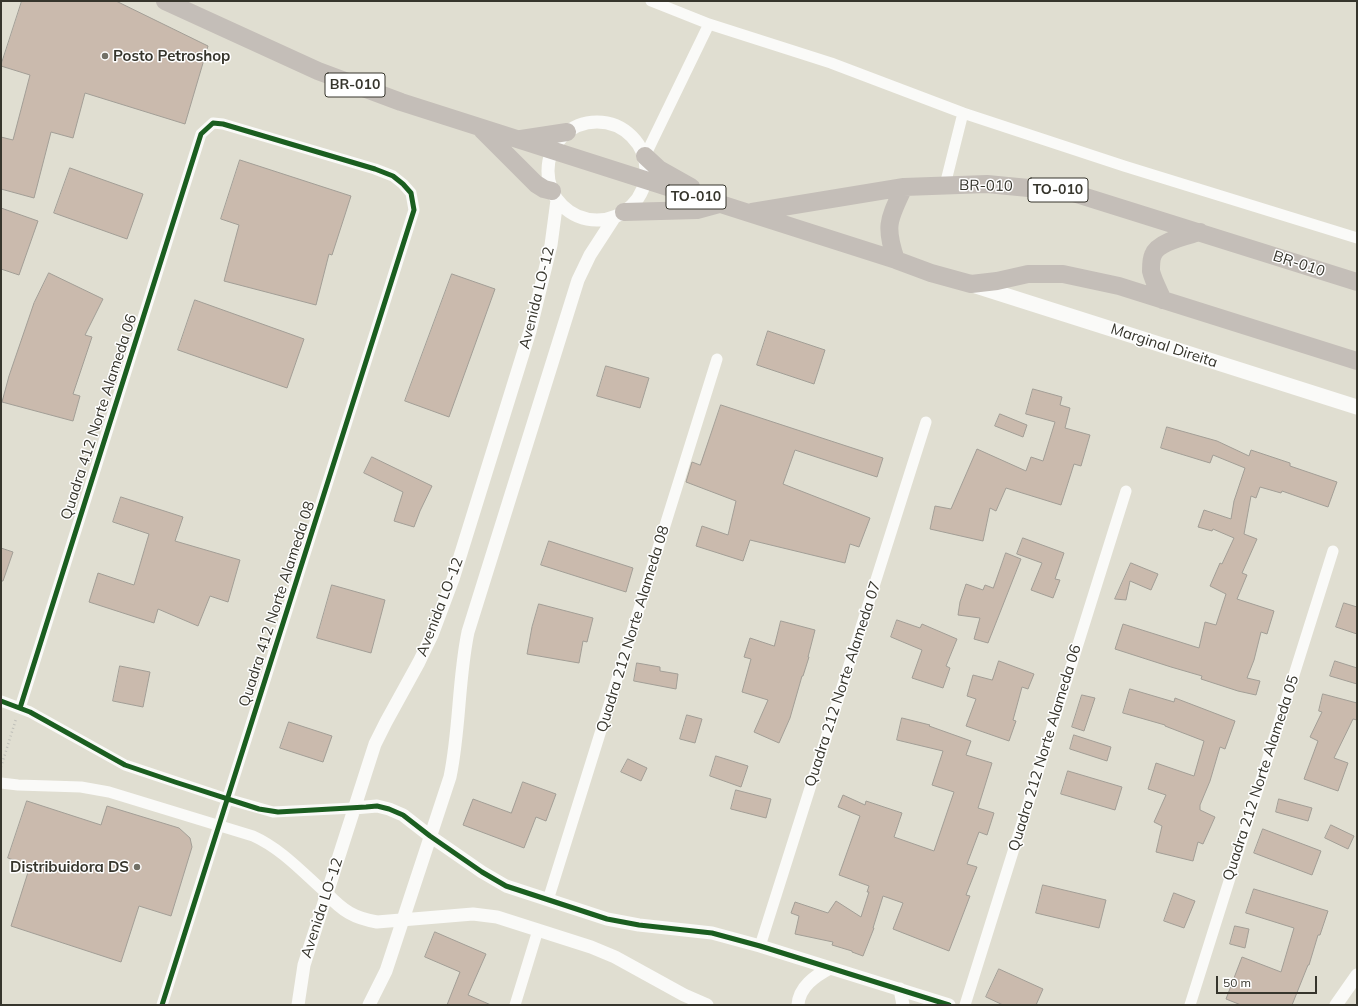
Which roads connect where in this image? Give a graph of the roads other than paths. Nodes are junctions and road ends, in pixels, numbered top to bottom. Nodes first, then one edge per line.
1 (165, 1) edge
2 (651, 1) edge
3 (708, 24) junction
4 (962, 113) junction
5 (480, 128) junction
6 (567, 132) junction
7 (201, 134) joint
8 (518, 140) junction
9 (553, 151) junction
10 (645, 156) junction
11 (645, 181) junction
12 (945, 185) junction
13 (904, 187) junction
14 (555, 196) junction
15 (714, 202) junction
16 (747, 213) junction
17 (619, 215) junction
18 (1200, 232) junction
19 (1357, 238) edge
20 (896, 260) junction
21 (1357, 282) edge
22 (971, 284) junction
23 (1162, 300) junction
24 (717, 359) dead end
25 (1357, 360) edge
26 (1357, 407) edge
27 (926, 422) dead end
28 (1126, 491) dead end
29 (1333, 551) dead end
30 (1, 701) edge
31 (20, 708) junction
32 (1, 783) edge
33 (228, 799) junction
34 (354, 808) junction
35 (219, 826) junction
36 (430, 836) junction
37 (327, 894) junction
38 (548, 900) junction
39 (403, 919) junction
40 (538, 930) junction
41 (760, 946) junction
42 (830, 968) junction
43 (1357, 975) edge
44 (900, 989) junction
45 (162, 1005) edge
46 (298, 1005) edge
47 (369, 1005) edge
48 (515, 1005) edge
49 (707, 1005) edge
50 (798, 1005) edge
51 (903, 1005) edge
52 (949, 1005) edge
53 (965, 1005) edge
54 (1190, 1005) edge
55 (1336, 1005) edge

1 - 5 highway, BR-010 / BR-010
2 - 3 street
3 - 4 street
3 - 10 street
4 - 12 street
4 - 19 street
5 - 8 highway, BR-010 / BR-010
5 - 14 highway
6 - 8 highway
6 - 9 street
6 - 10 street
7 - 31 street, Quadra 412 Norte Alameda 06
7 - 33 street, Quadra 412 Norte Alameda 08
8 - 9 highway, BR-010 / BR-010
9 - 11 highway, TO-010
9 - 14 street, Avenida LO-12
10 - 11 street
10 - 15 highway
11 - 15 highway, TO-010
11 - 17 street, Avenida LO-12
12 - 13 highway, BR-010 / TO-010
12 - 18 highway, BR-010 / TO-010
13 - 16 highway, BR-010 / TO-010
13 - 20 highway
14 - 17 street
14 - 34 street, Avenida LO-12
15 - 16 highway, TO-010
15 - 17 highway
16 - 20 highway, TO-010
17 - 36 street, Avenida LO-12
18 - 21 highway, BR-010 / TO-010
18 - 23 highway
20 - 22 highway, TO-010
22 - 23 highway, TO-010
22 - 26 main road, Marginal Direita
23 - 25 highway, TO-010
24 - 38 street, Quadra 212 Norte Alameda 08
27 - 41 street, Quadra 212 Norte Alameda 07
28 - 53 street, Quadra 212 Norte Alameda 06
29 - 54 street, Quadra 212 Norte Alameda 05
30 - 31 street
31 - 33 street
32 - 35 street
33 - 34 street
33 - 35 street, Quadra 412 Norte Alameda 08
34 - 36 street
34 - 37 street, Avenida LO-12
35 - 37 street
35 - 45 street, Quadra 412 Norte Alameda 08
36 - 38 street
36 - 39 street, Avenida LO-12
37 - 39 street
37 - 46 street, Avenida LO-12
38 - 41 street
39 - 40 street
39 - 47 street, Avenida LO-12
40 - 48 street
40 - 49 street
41 - 42 street
42 - 44 street
42 - 50 street
43 - 55 street
44 - 51 street
44 - 52 street

